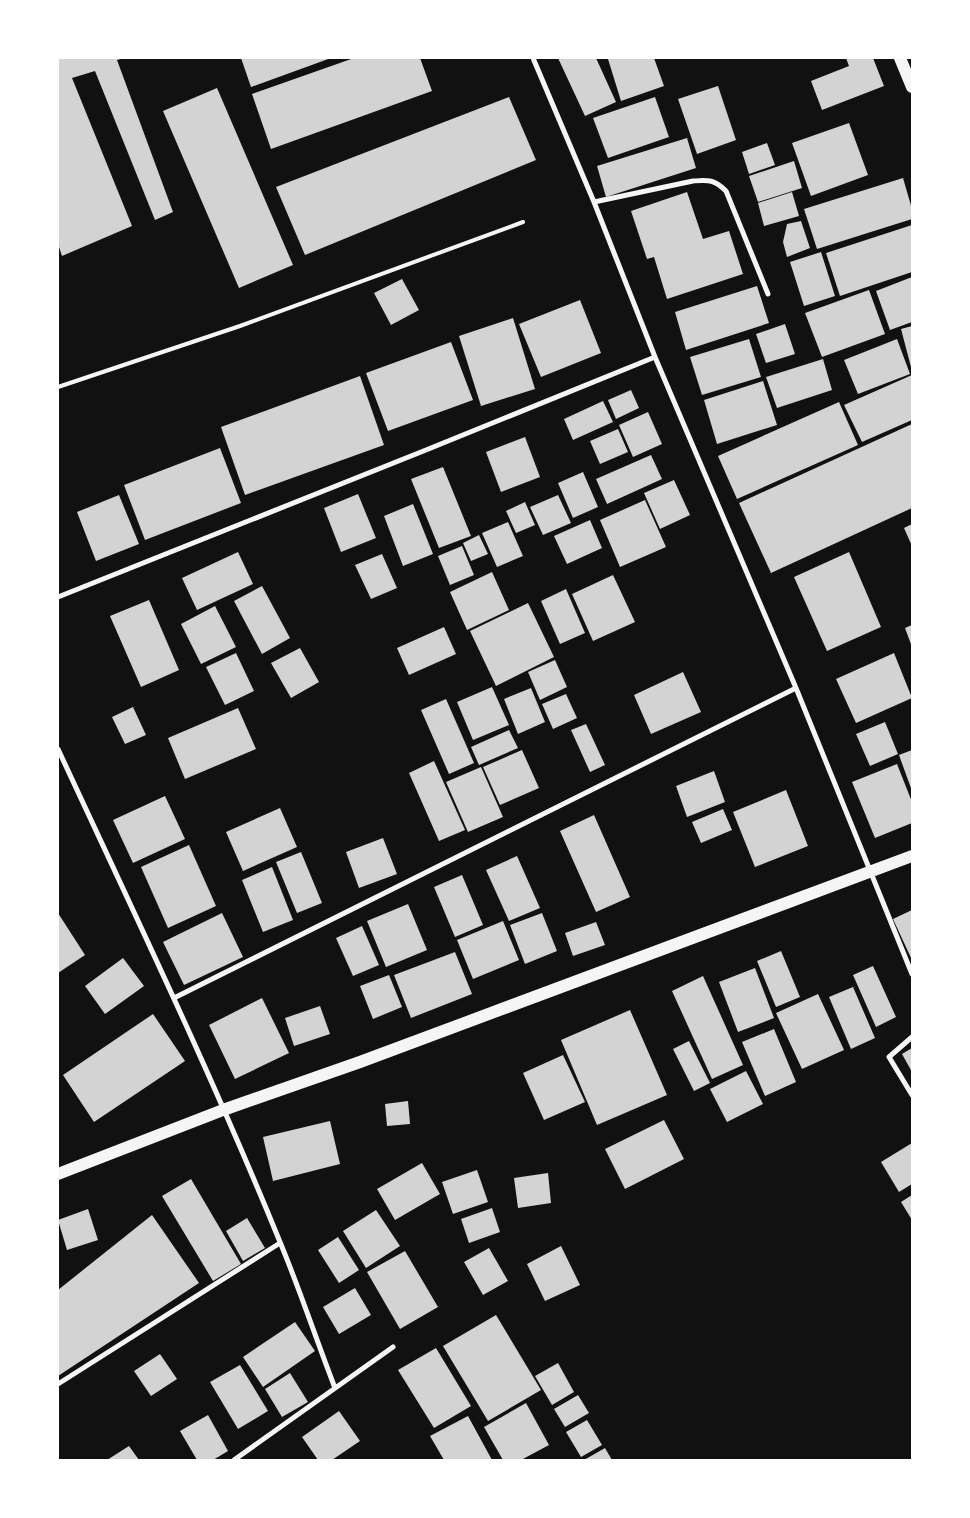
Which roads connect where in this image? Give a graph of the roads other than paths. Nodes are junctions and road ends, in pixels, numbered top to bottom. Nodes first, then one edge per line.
1 (533, 58) edge
2 (900, 58) edge
3 (912, 87) edge
4 (594, 202) junction
5 (523, 222) dead end
6 (768, 294) dead end
7 (655, 356) junction
8 (58, 387) edge
9 (58, 598) edge
10 (796, 688) junction
11 (58, 749) edge
12 (912, 856) edge
13 (871, 872) junction
14 (912, 974) edge
15 (174, 998) junction
16 (912, 1037) edge
17 (912, 1095) edge
18 (223, 1110) junction
19 (58, 1174) edge
20 (280, 1243) junction
21 (393, 1347) dead end
22 (58, 1384) edge
23 (334, 1388) junction
24 (234, 1460) edge

1 - 4 street
2 - 3 main road
4 - 6 street
4 - 7 street
5 - 8 lane
7 - 9 street
7 - 10 street
10 - 13 street
10 - 15 street
11 - 15 street
12 - 13 main road
13 - 14 street
13 - 18 main road
15 - 18 street
16 - 17 street
18 - 19 main road
18 - 20 street
20 - 22 street
20 - 23 street
21 - 23 street
23 - 24 street

